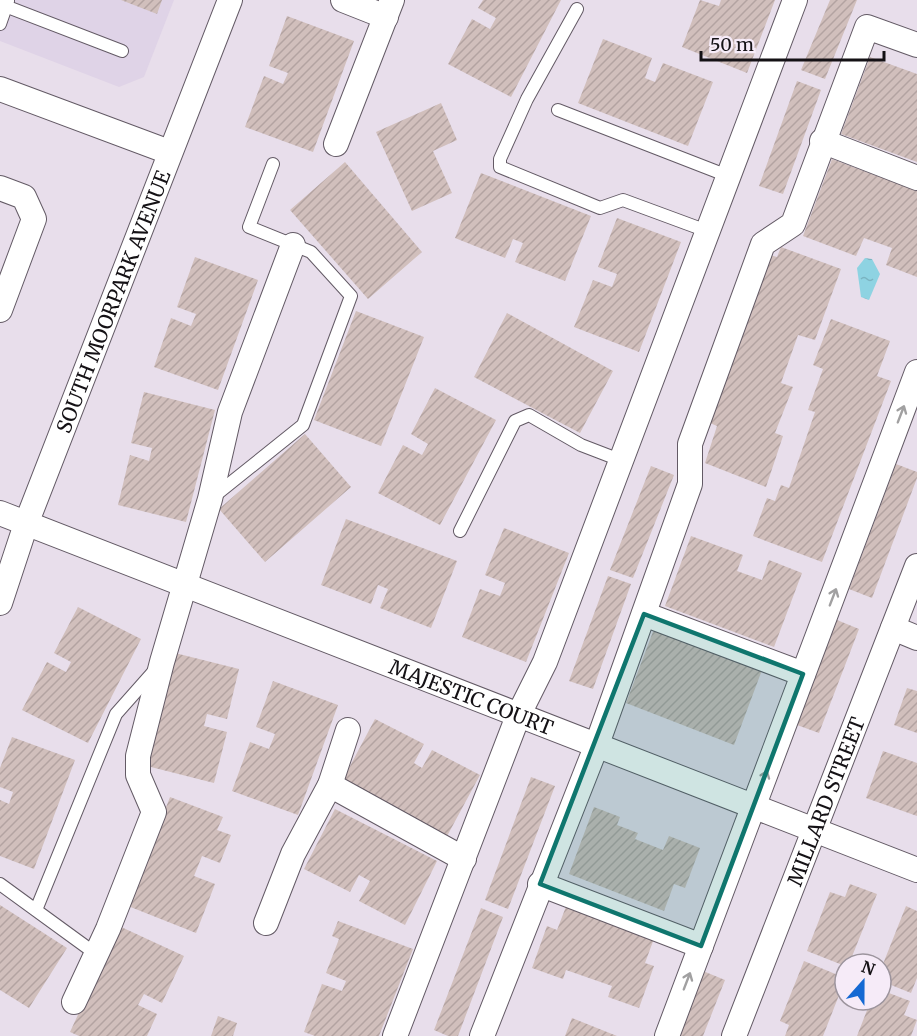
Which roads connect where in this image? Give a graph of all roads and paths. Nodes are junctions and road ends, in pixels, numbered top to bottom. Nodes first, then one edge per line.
1 (230, 0) edge
2 (343, 0) edge
3 (795, 0) edge
4 (5, 4) edge
5 (389, 8) edge
6 (577, 9) dead end
7 (0, 24) edge
8 (917, 45) edge
9 (122, 51) dead end
10 (0, 89) edge
11 (558, 110) dead end
12 (822, 141) junction
13 (336, 144) dead end
14 (169, 152) junction
15 (273, 164) dead end
16 (728, 176) junction
17 (917, 178) edge
18 (0, 188) edge
19 (707, 231) junction
20 (293, 245) junction
21 (0, 310) edge
22 (917, 372) edge
23 (620, 460) junction
24 (210, 499) junction
25 (0, 513) edge
26 (26, 524) junction
27 (460, 531) dead end
28 (917, 566) edge
29 (184, 586) junction
30 (0, 603) edge
31 (644, 614) junction
32 (893, 628) junction
33 (917, 638) edge
34 (162, 662) junction
35 (803, 674) junction
36 (518, 716) junction
37 (348, 730) dead end
38 (596, 747) junction
39 (330, 785) junction
40 (753, 808) junction
41 (814, 830) junction
42 (464, 859) junction
43 (917, 870) edge
44 (0, 884) edge
45 (540, 884) junction
46 (36, 910) junction
47 (266, 923) dead end
48 (701, 946) junction
49 (96, 954) junction
50 (74, 1002) dead end
51 (396, 1036) edge
52 (482, 1036) edge
53 (667, 1036) edge
54 (734, 1036) edge

1 - 14 street, SOUTH MOORPARK AVENUE
2 - 5 street
3 - 16 street
4 - 7 lane
4 - 9 lane
5 - 13 street
6 - 19 lane
8 - 12 street
10 - 14 street
11 - 16 lane
12 - 17 street
12 - 31 street
14 - 26 street, SOUTH MOORPARK AVENUE
15 - 20 lane
16 - 19 street
18 - 21 street
19 - 23 street
20 - 24 street
20 - 24 lane
35 -> 22 street
23 - 27 lane
23 - 36 street
24 - 29 street
25 - 26 street, MAJESTIC COURT
26 - 29 street, MAJESTIC COURT
26 - 30 street, SOUTH MOORPARK AVENUE
28 - 32 street, MILLARD STREET
29 - 34 street
29 - 36 street, MAJESTIC COURT
31 - 35 street
31 - 38 street
32 - 33 street
32 - 41 street, MILLARD STREET
34 - 46 lane
34 - 49 street
40 -> 35 street
36 - 38 street, MAJESTIC COURT
36 - 42 street
37 - 39 street
38 - 40 street, MAJESTIC COURT
38 - 45 street
39 - 42 street
39 - 47 street
40 - 41 street, MAJESTIC COURT
40 - 48 street
41 - 43 street, MAJESTIC COURT
41 - 54 street, MILLARD STREET
42 - 51 street
44 - 46 lane
45 - 48 street
45 - 52 street
46 - 49 lane
53 -> 48 street
49 - 50 street

